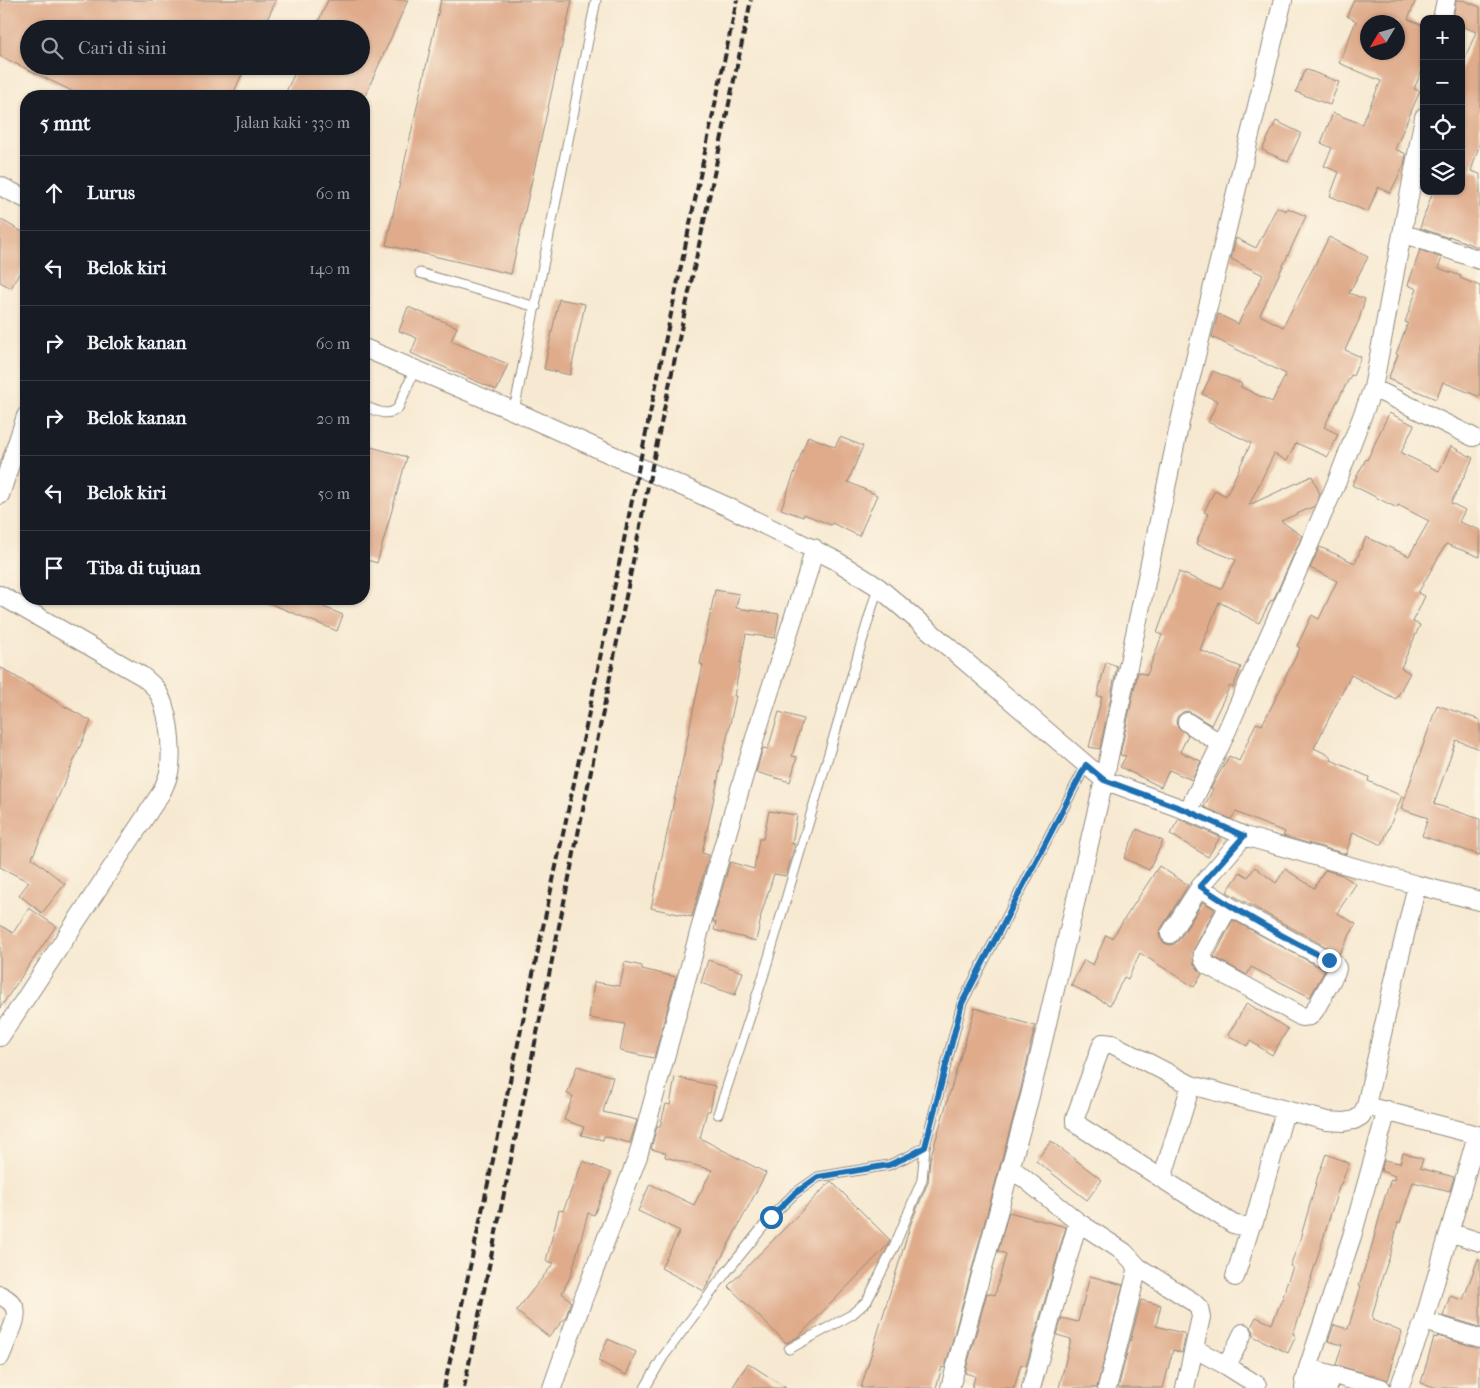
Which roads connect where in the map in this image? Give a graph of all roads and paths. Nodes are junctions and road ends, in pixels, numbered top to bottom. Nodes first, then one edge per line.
1 (596, 0) edge
2 (1282, 0) edge
3 (1446, 0) edge
4 (1443, 15) edge
5 (1420, 138) edge
6 (1, 190) edge
7 (20, 197) edge
8 (1402, 232) junction
9 (1480, 260) edge
10 (420, 273) dead end
11 (536, 307) junction
12 (370, 350) edge
13 (415, 369) junction
14 (1373, 388) junction
15 (370, 408) edge
16 (514, 411) junction
17 (20, 434) edge
18 (1473, 437) dead end
19 (0, 495) edge
20 (814, 548) junction
21 (878, 587) junction
22 (0, 595) edge
23 (1186, 722) dead end
24 (1221, 744) junction
25 (1086, 765) junction
26 (1104, 780) junction
27 (1188, 811) junction
28 (1244, 836) junction
29 (1418, 885) junction
30 (1200, 886) junction
31 (1480, 901) edge
32 (1229, 906) junction
33 (1170, 934) dead end
34 (0, 1037) edge
35 (1191, 1085) junction
36 (1366, 1106) junction
37 (1387, 1110) junction
38 (1285, 1111) junction
39 (718, 1114) dead end
40 (1479, 1135) edge
41 (925, 1147) junction
42 (1010, 1166) junction
43 (1162, 1179) junction
44 (1078, 1222) junction
45 (1251, 1225) junction
46 (1449, 1232) junction
47 (1480, 1242) edge
48 (1138, 1267) junction
49 (1235, 1277) dead end
50 (0, 1295) edge
51 (1424, 1321) junction
52 (1243, 1333) dead end
53 (1480, 1338) edge
54 (789, 1349) dead end
55 (1195, 1349) junction
56 (0, 1357) edge
57 (1227, 1366) junction
58 (1305, 1379) edge
59 (1257, 1385) dead end
60 (552, 1388) edge
61 (645, 1388) edge
62 (950, 1388) edge
63 (1031, 1388) edge
64 (1107, 1388) edge
65 (1185, 1388) edge
66 (1328, 1388) edge
67 (1380, 1388) edge
68 (1400, 1388) edge

1 - 11 lane
2 - 26 street
3 - 4 street
5 - 8 street
6 - 7 street
8 - 9 street
8 - 14 street
10 - 11 lane
11 - 16 lane
12 - 13 street
13 - 15 lane
13 - 16 street
14 - 18 street
14 - 24 street
16 - 20 street
17 - 19 street
20 - 21 street
20 - 60 street
21 - 25 street
21 - 39 lane
22 - 34 street
23 - 24 street
24 - 27 street
25 - 26 street
25 - 41 lane
26 - 27 street
26 - 42 street
27 - 28 street
28 - 29 street
28 - 30 street
29 - 31 street
29 - 36 street
30 - 32 street
30 - 33 street
32 - 32 street
35 - 38 street
35 - 43 street
35 - 43 street
36 - 37 street
36 - 38 street
37 - 40 street
37 - 58 street
38 - 45 street
40 - 46 street
41 - 54 lane
41 - 61 lane
42 - 44 street
42 - 62 street
43 - 45 street
44 - 48 street
44 - 63 street
45 - 49 street
46 - 47 street
46 - 51 street
48 - 55 street
48 - 64 street
50 - 56 street
51 - 53 street
51 - 68 street
52 - 57 street
55 - 57 street
55 - 65 street
57 - 59 street
58 - 66 street
58 - 67 street

